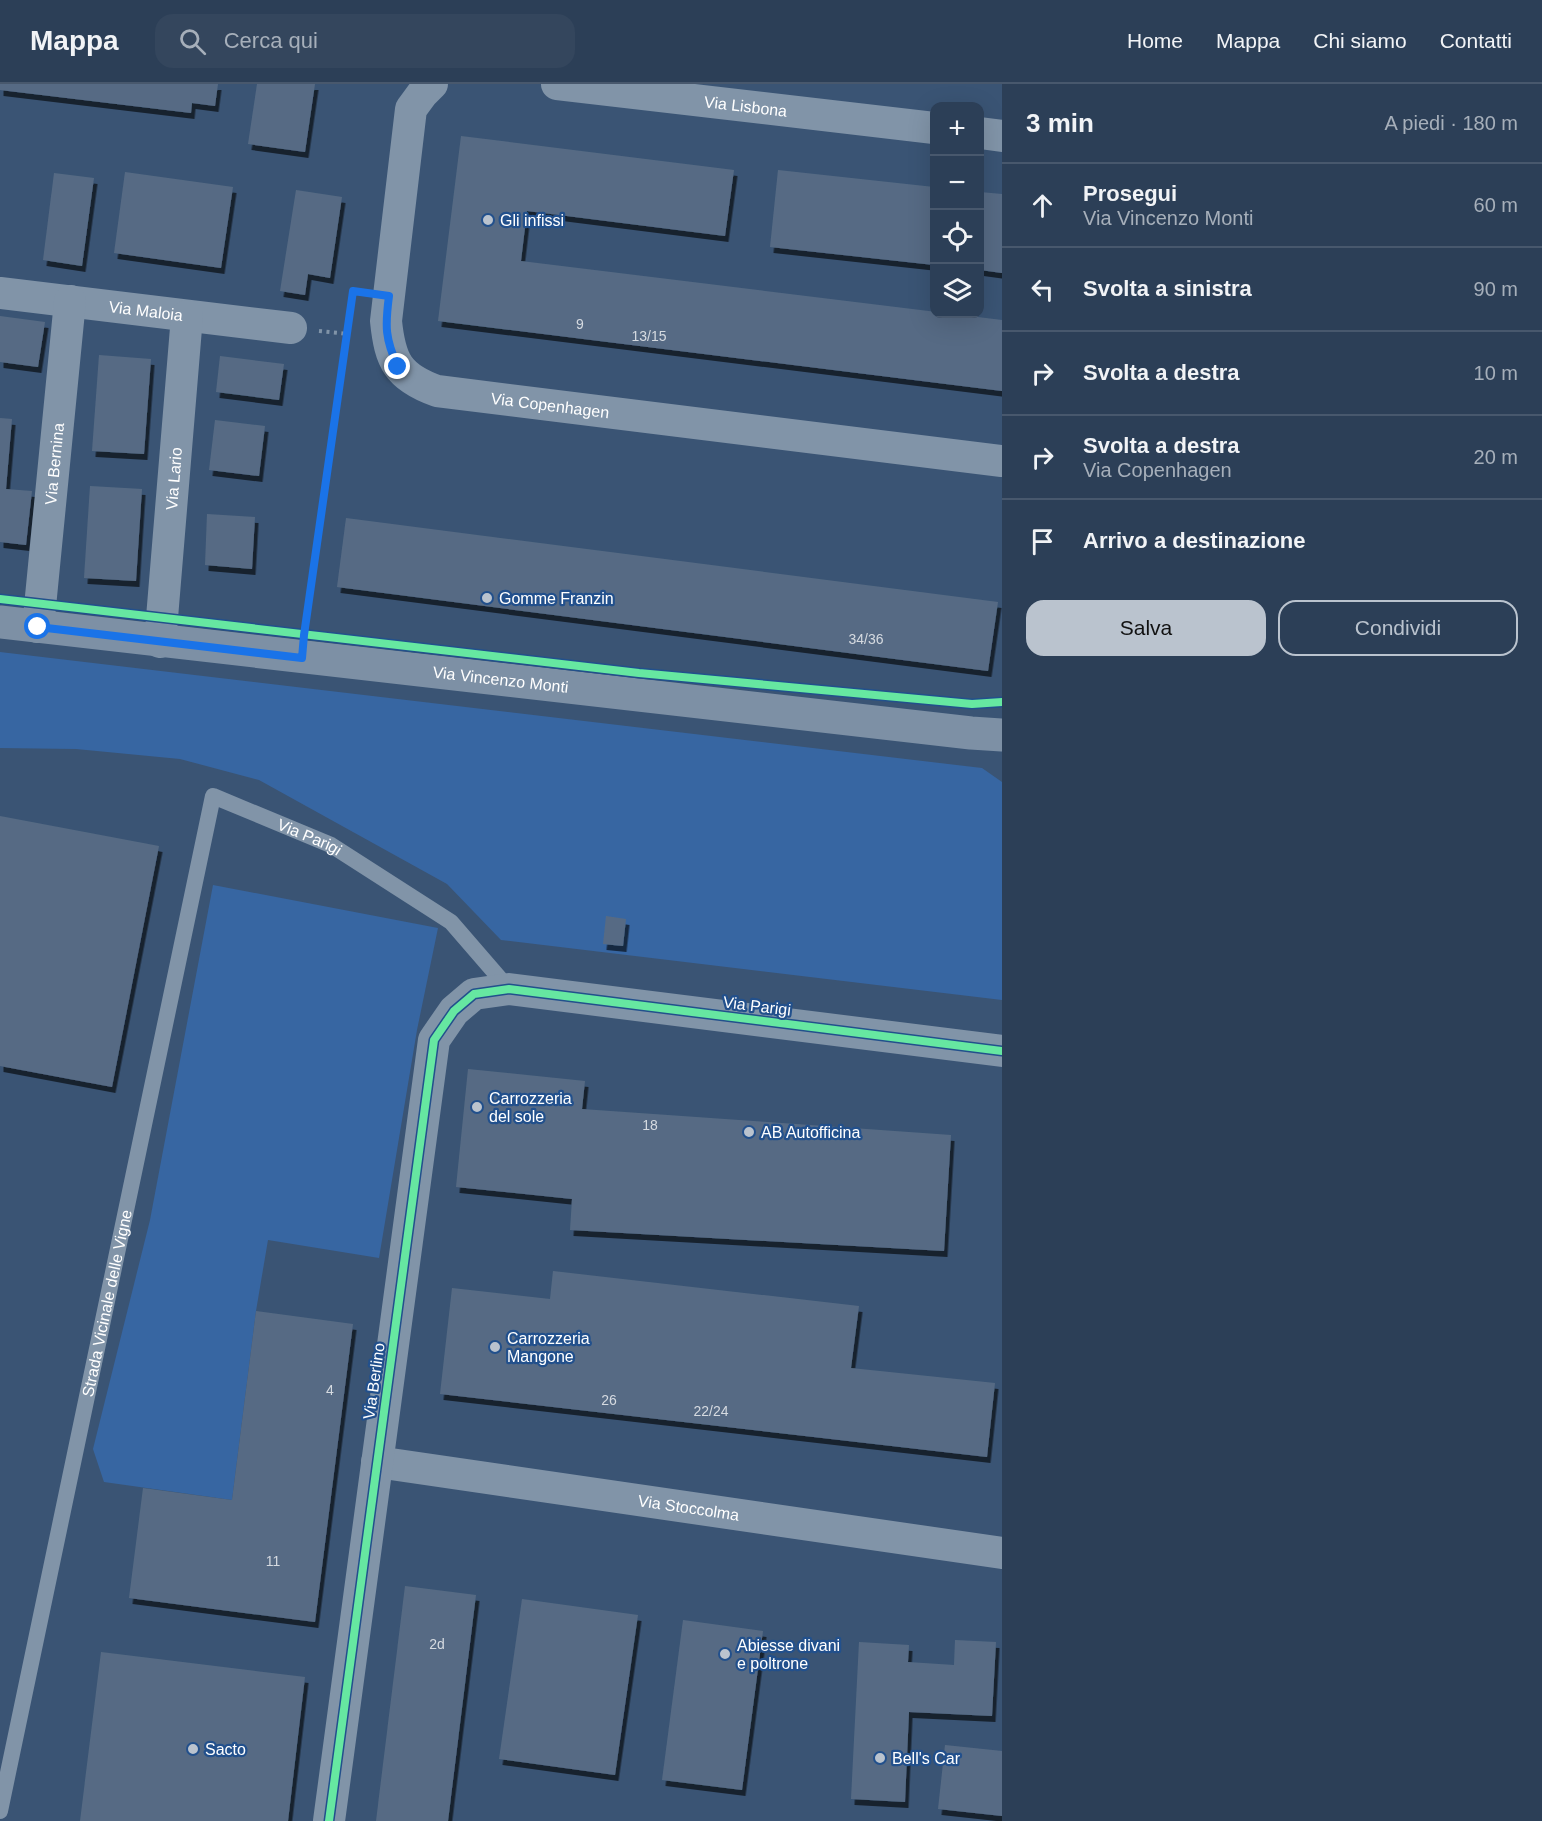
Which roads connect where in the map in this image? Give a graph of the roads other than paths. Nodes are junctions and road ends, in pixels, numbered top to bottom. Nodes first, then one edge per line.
1 (432, 84) edge
2 (557, 84) edge
3 (930, 128) edge
4 (984, 134) edge
5 (1002, 136) edge
6 (0, 293) edge
7 (70, 301) junction
8 (187, 316) junction
9 (291, 328) dead end
10 (1002, 461) edge
11 (0, 622) edge
12 (38, 627) junction
13 (160, 642) junction
14 (1002, 735) edge
15 (213, 796) joint
16 (508, 989) junction
17 (1002, 1051) edge
18 (376, 1462) junction
19 (1002, 1553) edge
20 (0, 1811) edge
21 (329, 1821) edge

1 - 10 street, Via Copenhagen
2 - 3 street, Via Lisbona
4 - 5 street
6 - 7 street, Via Maloia
7 - 8 street, Via Maloia
7 - 12 street, Via Bernina
8 - 9 street, Via Maloia
8 - 13 street, Via Lario
11 - 12 street, Via Vincenzo Monti
12 - 13 street, Via Vincenzo Monti
13 - 14 street, Via Vincenzo Monti
15 - 16 lane, Via Parigi
15 - 20 lane, Strada Vicinale delle Vigne
16 - 17 street, Via Parigi
16 - 18 street, Via Berlino
18 - 19 street, Via Stoccolma
18 - 21 street, Via Berlino

